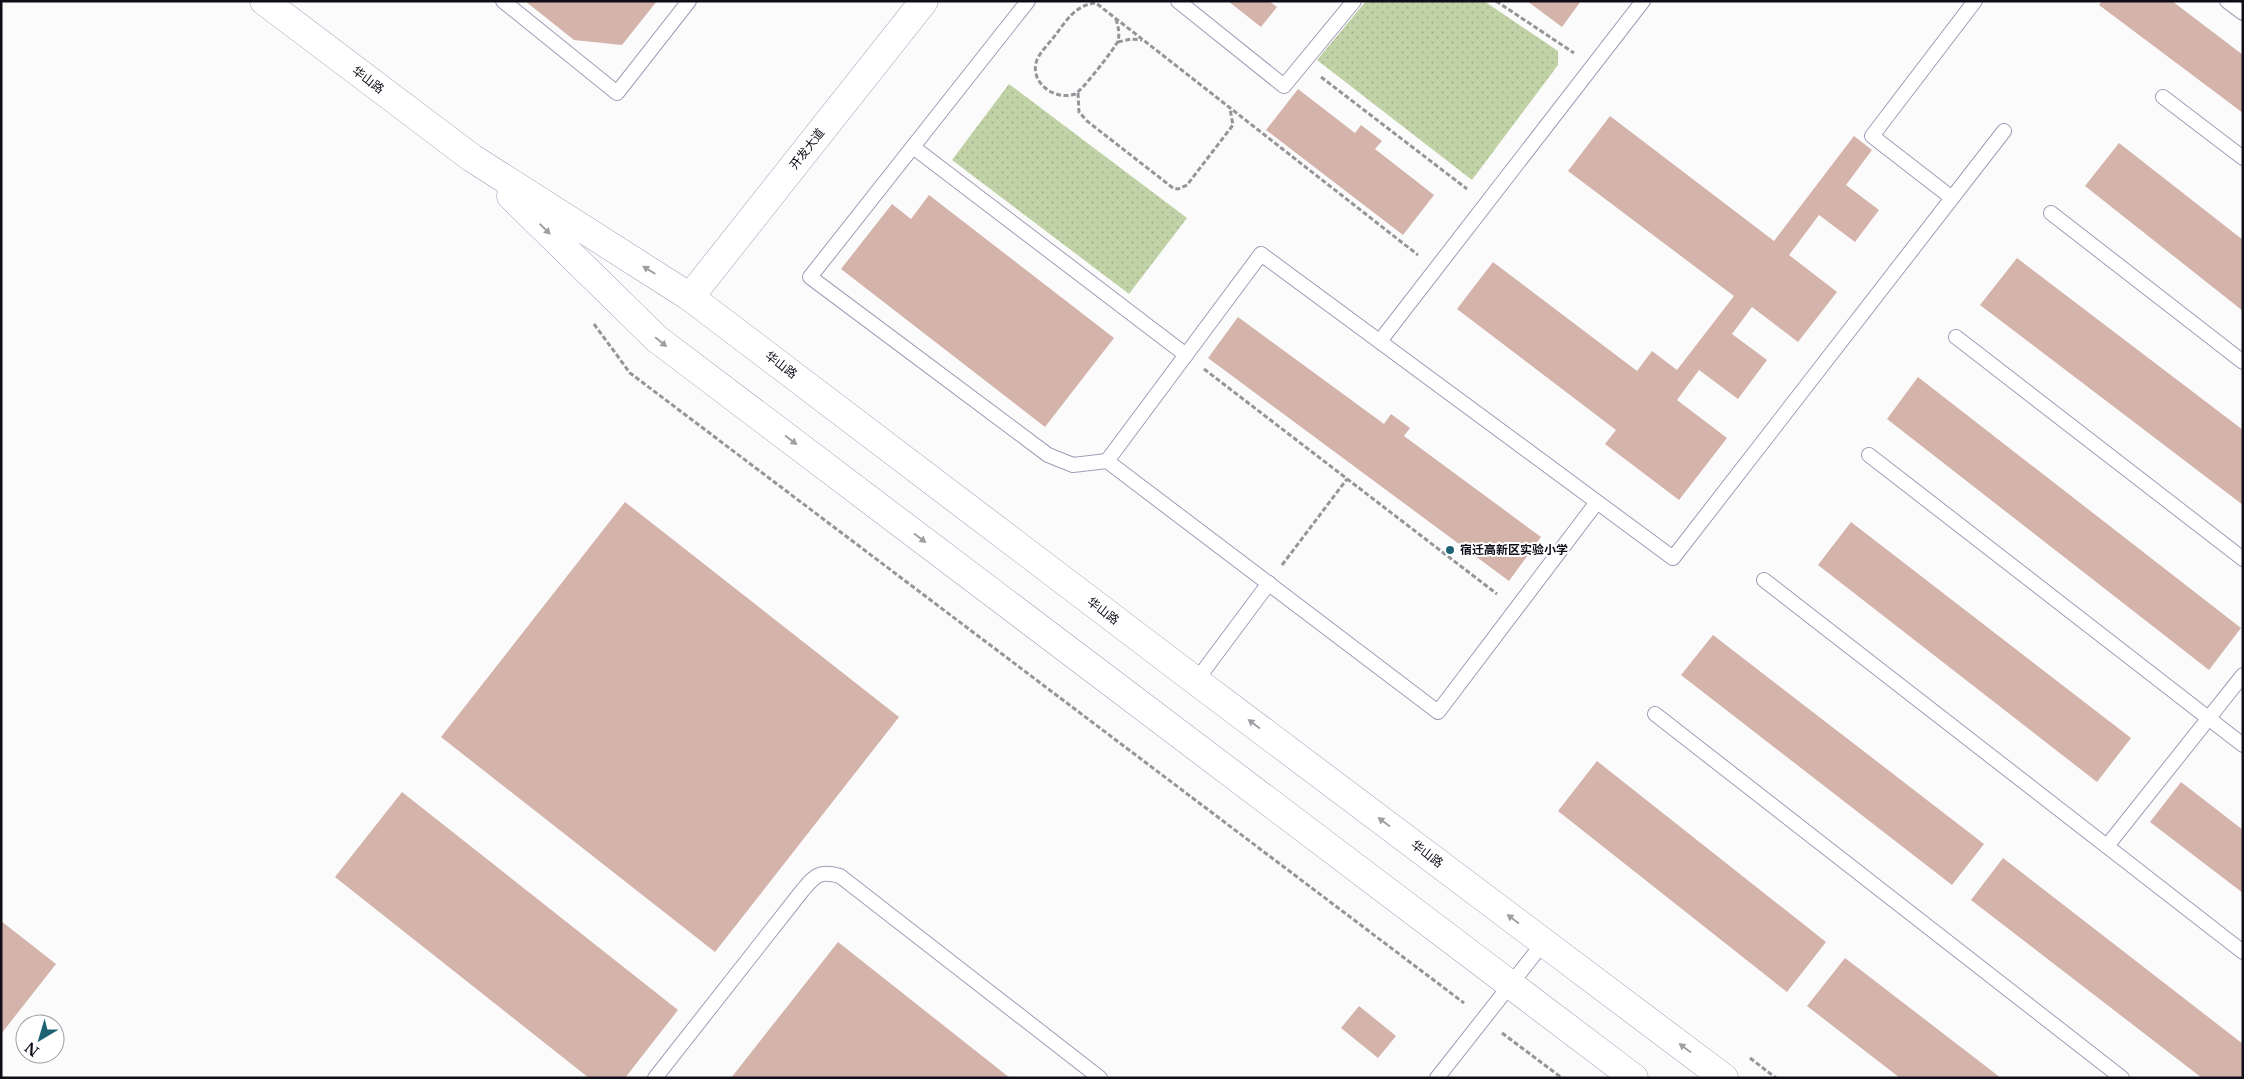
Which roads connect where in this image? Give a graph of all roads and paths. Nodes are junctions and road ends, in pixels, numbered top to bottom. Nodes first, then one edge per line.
1 (264, 1) edge
2 (502, 1) edge
3 (689, 1) edge
4 (924, 1) edge
5 (1028, 1) edge
6 (1178, 1) edge
7 (1354, 1) edge
8 (1496, 1) edge
9 (1643, 1) edge
10 (1975, 1) edge
11 (2227, 1) edge
12 (2243, 13) edge
13 (1116, 19) junction
14 (1144, 41) junction
15 (1118, 42) junction
16 (1302, 63) junction
17 (1593, 66) junction
18 (1078, 93) junction
19 (2163, 97) dead end
20 (1229, 108) junction
21 (2004, 131) dead end
22 (913, 147) junction
23 (472, 158) junction
24 (2243, 158) edge
25 (1952, 198) junction
26 (1486, 203) junction
27 (2051, 213) dead end
28 (1436, 269) junction
29 (690, 296) junction
30 (589, 317) dead end
31 (1956, 337) dead end
32 (1380, 342) junction
33 (1186, 355) junction
34 (2243, 362) edge
35 (1869, 455) dead end
36 (1107, 461) junction
37 (1347, 479) junction
38 (1597, 502) junction
39 (2243, 559) edge
40 (1764, 580) dead end
41 (1268, 583) junction
42 (1516, 609) junction
43 (2243, 675) edge
44 (1196, 681) junction
45 (1656, 714) dead end
46 (2208, 718) junction
47 (2243, 745) edge
48 (2107, 846) junction
49 (1544, 942) junction
50 (2243, 952) edge
51 (1510, 984) junction
52 (1484, 1019) junction
53 (655, 1078) edge
54 (1100, 1078) edge
55 (1437, 1078) edge
56 (1562, 1078) edge
57 (1634, 1078) edge
58 (1724, 1078) edge
59 (2122, 1078) edge

1 - 23 street, 华山路
2 - 3 lane
4 - 29 street, 开发大道
5 - 22 lane
6 - 16 lane
7 - 16 lane
8 - 17 path
9 - 17 lane
10 - 25 lane
11 - 12 lane
13 - 14 path
13 - 15 path
13 - 18 path
14 - 15 path
14 - 20 path
15 - 18 path
16 - 26 path
17 - 26 lane
18 - 20 path
19 - 24 lane
20 - 28 path
21 - 25 lane
22 - 33 lane
22 - 36 lane
29 -> 23 street, 华山路
23 -> 51 street, 华山路
25 - 38 lane
26 - 28 lane
27 - 34 lane
28 - 32 lane
29 - 44 street, 华山路
30 - 52 path
31 - 39 lane
32 - 33 lane
32 - 38 lane
33 - 36 lane
33 - 37 path
35 - 46 lane
36 - 41 lane
37 - 41 path
37 - 42 path
38 - 42 lane
40 - 48 lane
41 - 42 lane
41 - 44 lane
43 - 46 lane
49 -> 44 street, 华山路
45 - 59 lane
46 - 47 lane
46 - 48 lane
48 - 50 lane
49 - 51 lane
58 -> 49 street, 华山路
51 - 52 lane
51 - 57 street, 华山路
52 - 55 lane
52 - 56 path
53 - 54 lane

